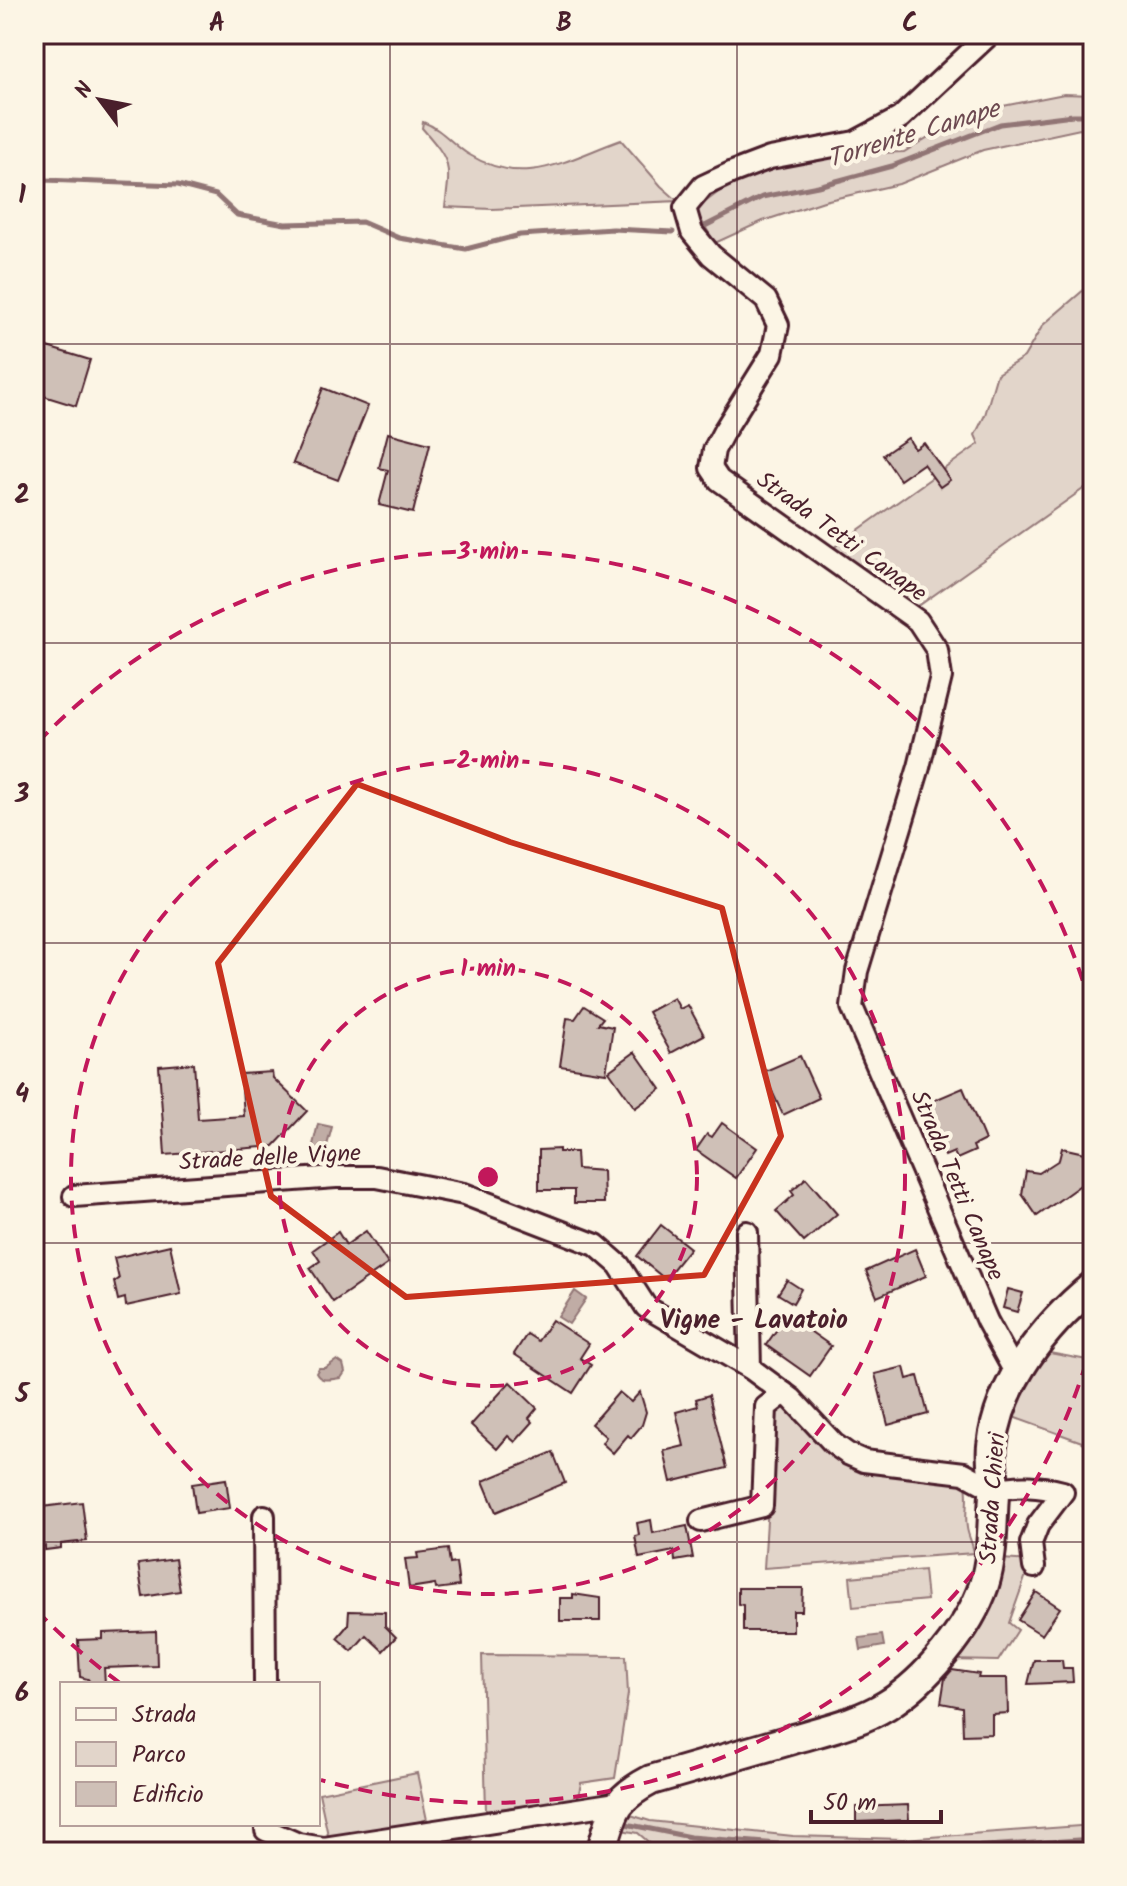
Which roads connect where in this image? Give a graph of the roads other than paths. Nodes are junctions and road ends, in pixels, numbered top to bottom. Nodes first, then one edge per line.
1 (990, 34) edge
2 (74, 1196) dead end
3 (747, 1232) dead end
4 (1093, 1286) edge
5 (750, 1368) junction
6 (1017, 1376) junction
7 (784, 1393) junction
8 (995, 1490) junction
9 (264, 1516) dead end
10 (701, 1521) dead end
11 (1034, 1567) dead end
12 (265, 1682) edge
13 (617, 1803) junction
14 (266, 1826) edge
15 (601, 1852) edge

1 - 6 street, Strada Tetti Canape
2 - 5 street, Strade delle Vigne
3 - 5 street
4 - 6 main road, Strada Chieri
5 - 7 street, Strade delle Vigne
6 - 8 main road, Strada Chieri
7 - 8 street, Strade delle Vigne
7 - 10 street
8 - 11 street
8 - 13 main road, Strada Chieri
9 - 12 street
13 - 14 street, Strada Chieri
13 - 15 main road

